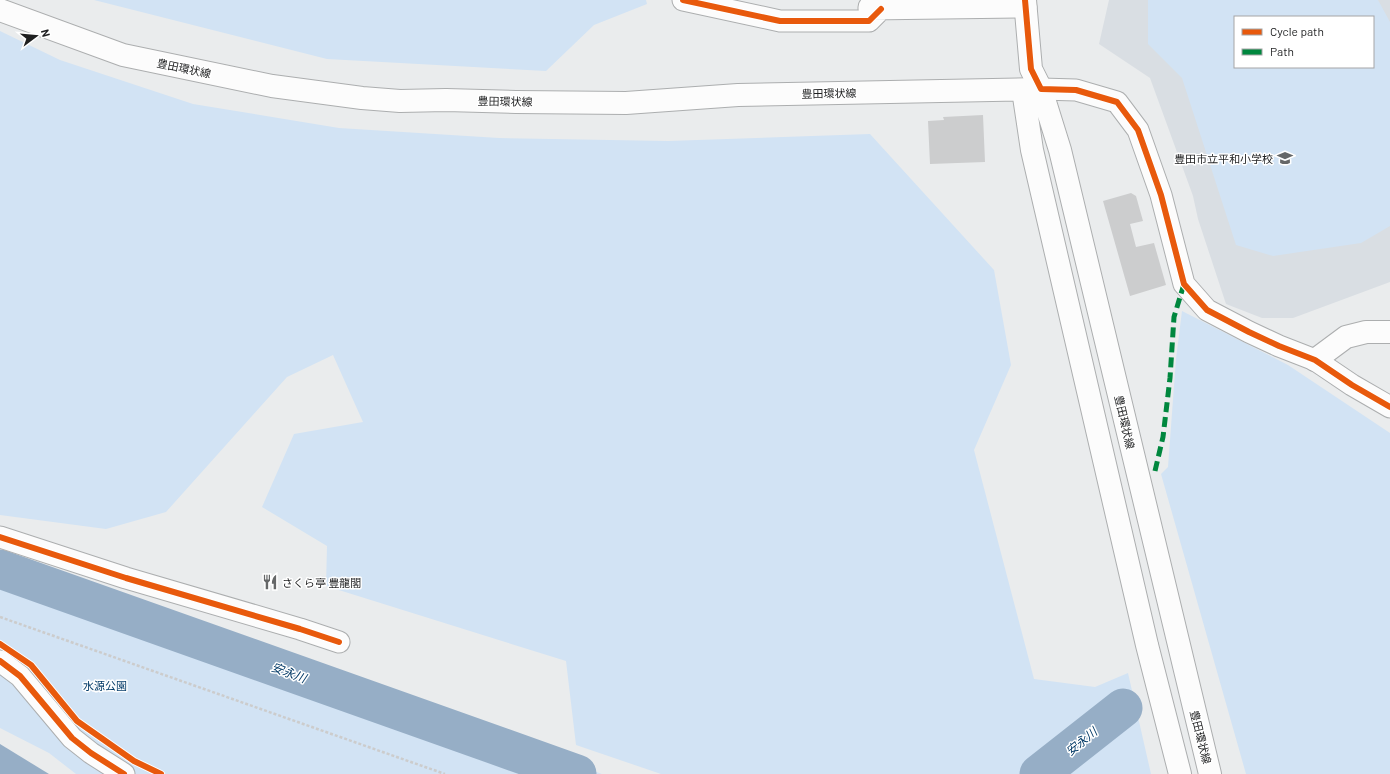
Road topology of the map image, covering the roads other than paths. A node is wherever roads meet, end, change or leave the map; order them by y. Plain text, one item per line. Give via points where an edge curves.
1 (683, 0) edge
2 (875, 4) edge
3 (1026, 4) edge
4 (0, 10) edge
5 (1032, 89) junction
6 (1390, 332) edge
7 (1315, 360) junction
8 (1390, 407) edge
9 (0, 537) edge
10 (339, 642) dead end
11 (0, 661) edge
12 (124, 774) edge
13 (1180, 774) edge
14 (1210, 774) edge

1 - 2 street via 780,21 869,21
2 - 3 street
3 - 5 main road
4 - 5 main road, 豊田環状線 via 123,55 272,86 400,101 626,103 738,94
5 - 7 street via 1076,90 1117,102 1138,130 1161,195 1184,284 1207,310 1279,346
5 - 13 main road via 1032,150 1147,645
5 - 14 main road, 豊田環状線 via 1060,150
6 - 7 main road via 1366,332 1346,337
7 - 8 street
9 - 10 street
11 - 12 street via 20,676 72,738

